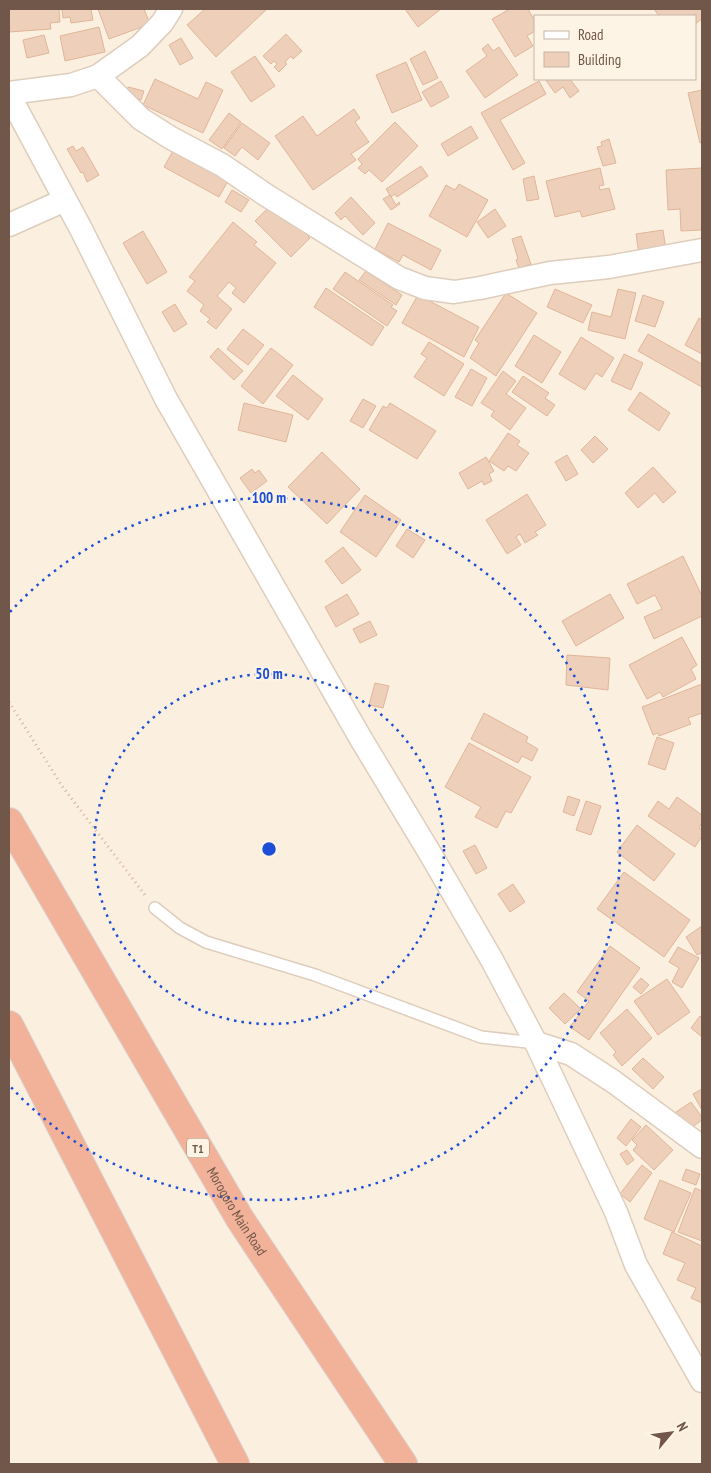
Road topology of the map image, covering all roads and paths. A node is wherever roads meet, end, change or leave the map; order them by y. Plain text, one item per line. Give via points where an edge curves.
1 (171, 9) edge
2 (98, 76) junction
3 (9, 94) edge
4 (65, 200) junction
5 (9, 225) edge
6 (702, 250) edge
7 (9, 702) edge
8 (9, 822) edge
9 (156, 908) joint
10 (9, 1025) edge
11 (536, 1042) junction
12 (702, 1147) edge
13 (702, 1381) edge
14 (235, 1464) edge
15 (403, 1464) edge

1 - 2 street via 140,46
2 - 3 street
2 - 6 street via 141,119 222,165 399,278 425,288 454,292 550,273 609,268
3 - 4 street
4 - 5 street
4 - 11 street via 166,399 356,732 425,862 492,960
7 - 9 path via 62,786
8 - 15 highway, Morogoro Main Road / T1 via 240,1219
9 - 11 lane via 180,928 206,942 315,975 481,1037
10 - 14 highway
11 - 12 street via 571,1054
11 - 13 street via 616,1212 636,1265

